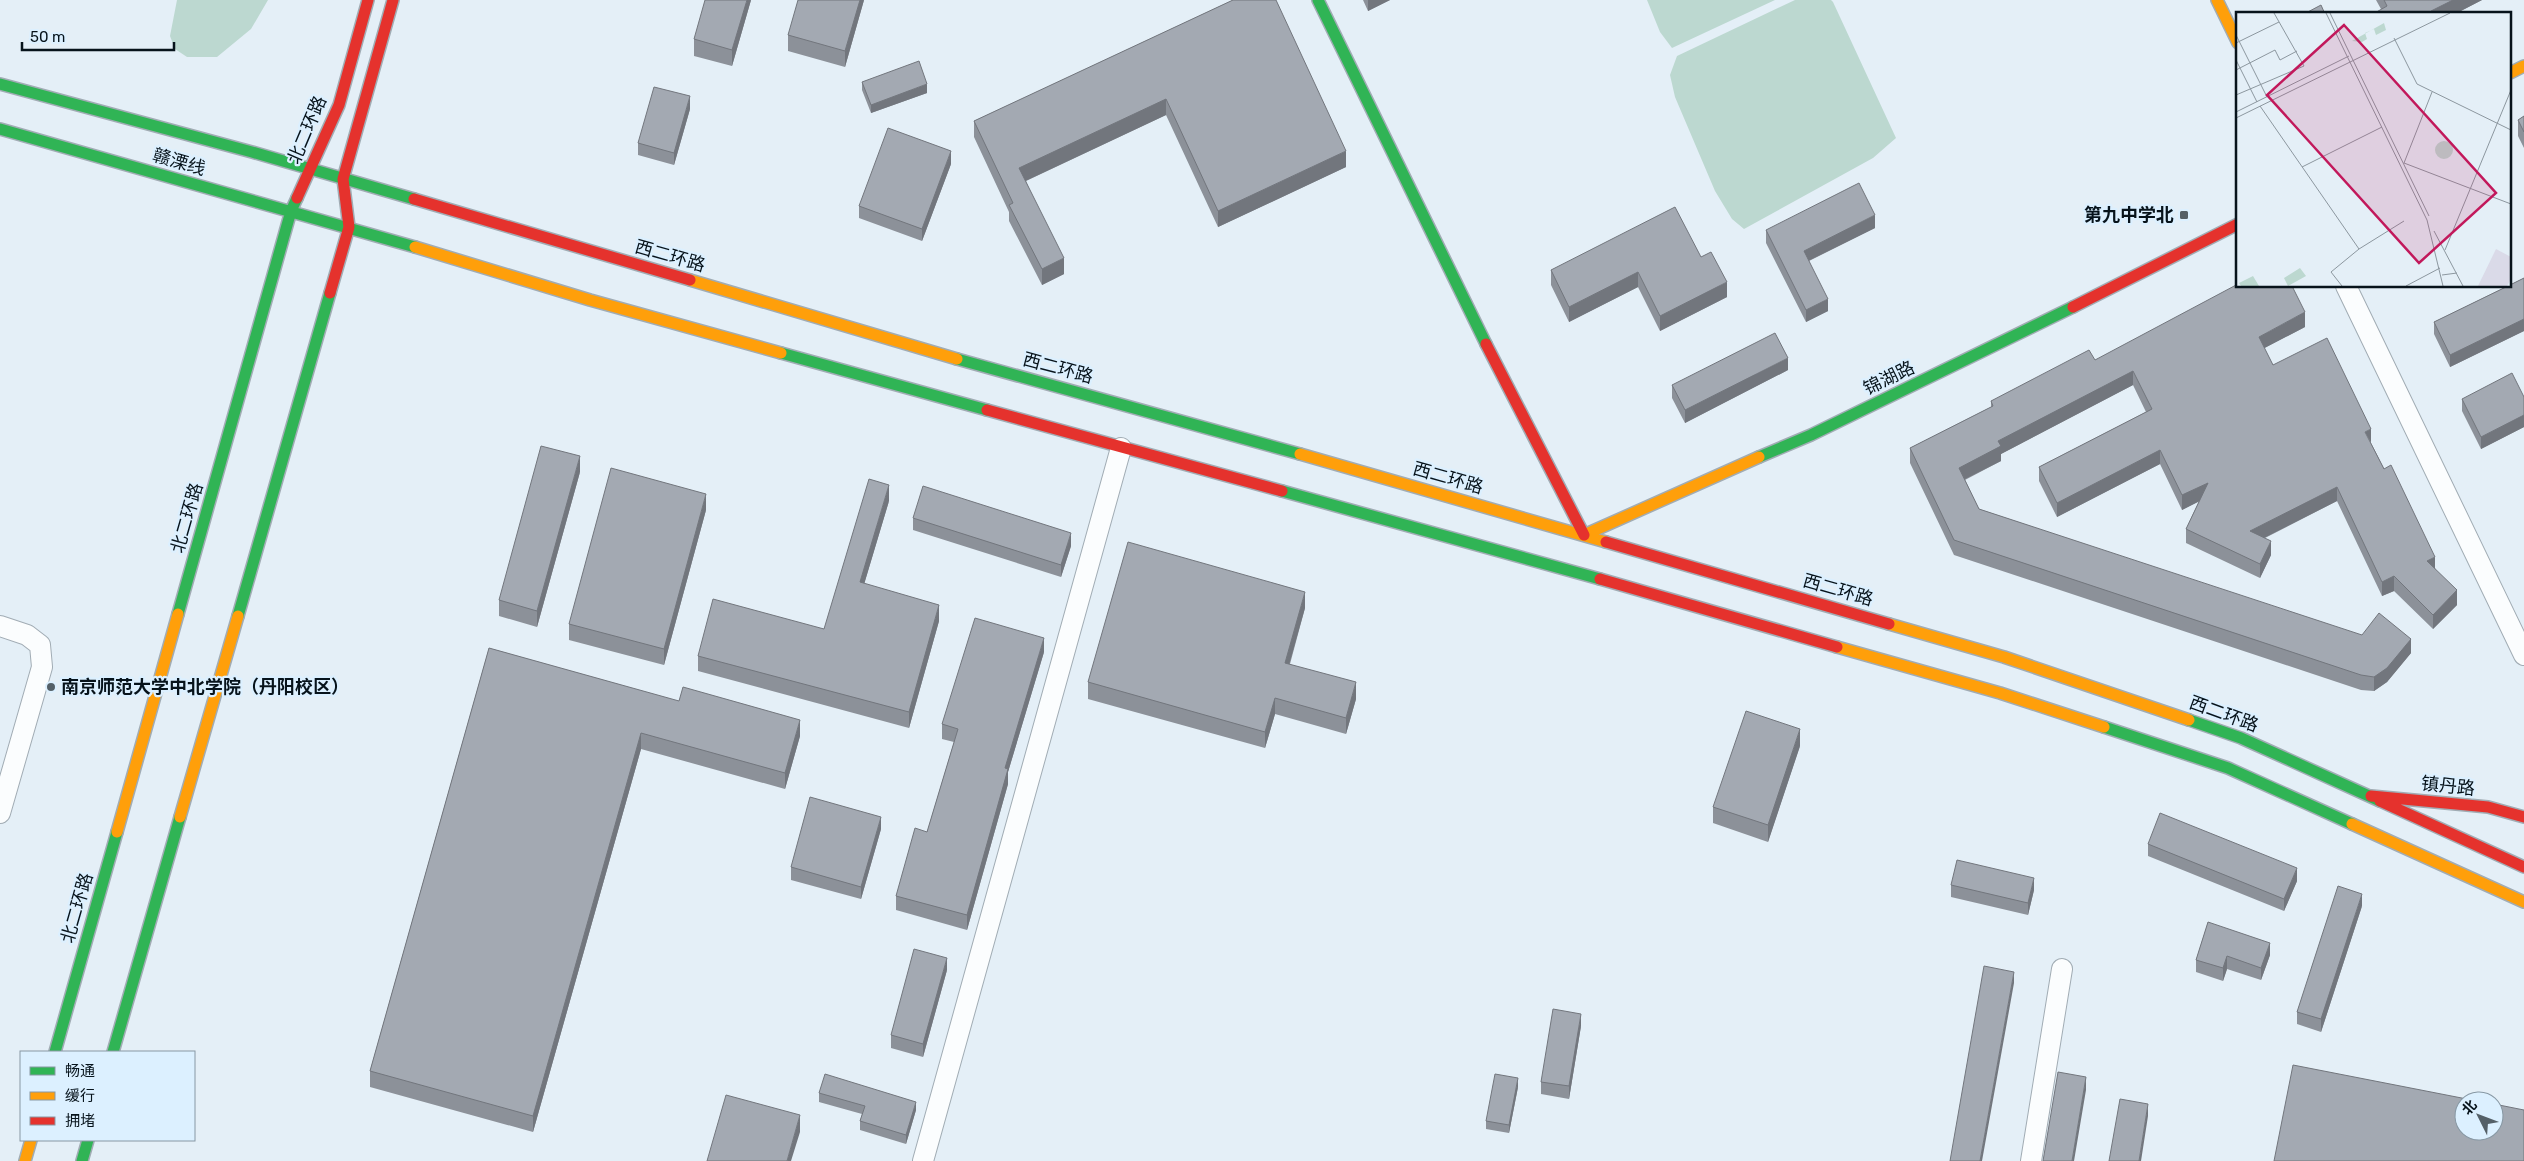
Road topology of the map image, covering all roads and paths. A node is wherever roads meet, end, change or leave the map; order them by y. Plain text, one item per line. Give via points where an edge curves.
1 (368, 0) edge
2 (393, 0) edge
3 (1318, 0) edge
4 (2217, 0) edge
5 (2236, 38) edge
6 (2524, 66) edge
7 (2512, 72) edge
8 (0, 84) edge
9 (0, 129) edge
10 (310, 169) junction
11 (343, 179) junction
12 (291, 212) junction
13 (2236, 225) edge
14 (349, 227) junction
15 (2347, 288) edge
16 (1130, 405) junction
17 (1124, 434) junction
18 (1584, 535) junction
19 (1574, 572) junction
20 (0, 626) edge
21 (2524, 655) edge
22 (2363, 803) junction
23 (0, 813) edge
24 (2524, 817) edge
25 (2352, 826) junction
26 (2524, 867) edge
27 (2524, 902) edge
28 (2062, 969) dead end
29 (55, 1051) edge
30 (113, 1051) edge
31 (31, 1141) edge
32 (88, 1141) edge
33 (25, 1161) edge
34 (82, 1161) edge
35 (922, 1161) edge
36 (2031, 1161) edge

1 - 10 main road, 北二环路 via 339,105
2 - 11 main road
3 - 18 main road via 1505,384
4 - 5 main road
6 - 7 main road
8 - 10 main road, 赣溧线
9 - 12 main road, 赣溧线
10 - 11 main road, 赣溧线
10 - 12 main road, 北二环路
11 - 14 main road
11 - 16 main road, 西二环路 via 1010,374
12 - 14 main road, 赣溧线
12 - 29 main road, 北二环路
13 - 18 main road, 锦湖路 via 1811,435
14 - 17 main road via 590,300
14 - 30 main road
15 - 21 street
16 - 17 main road
16 - 18 main road, 西二环路
17 - 19 main road
17 - 35 street
18 - 19 main road
18 - 22 main road, 西二环路 via 2004,657 2241,738
19 - 25 main road via 2000,693 2228,768
20 - 23 street via 27,635 40,646 42,667
22 - 24 main road, 镇丹路 via 2488,807
22 - 25 main road
22 - 26 main road, 西二环路
25 - 27 main road
28 - 36 street
31 - 33 main road
32 - 34 main road

